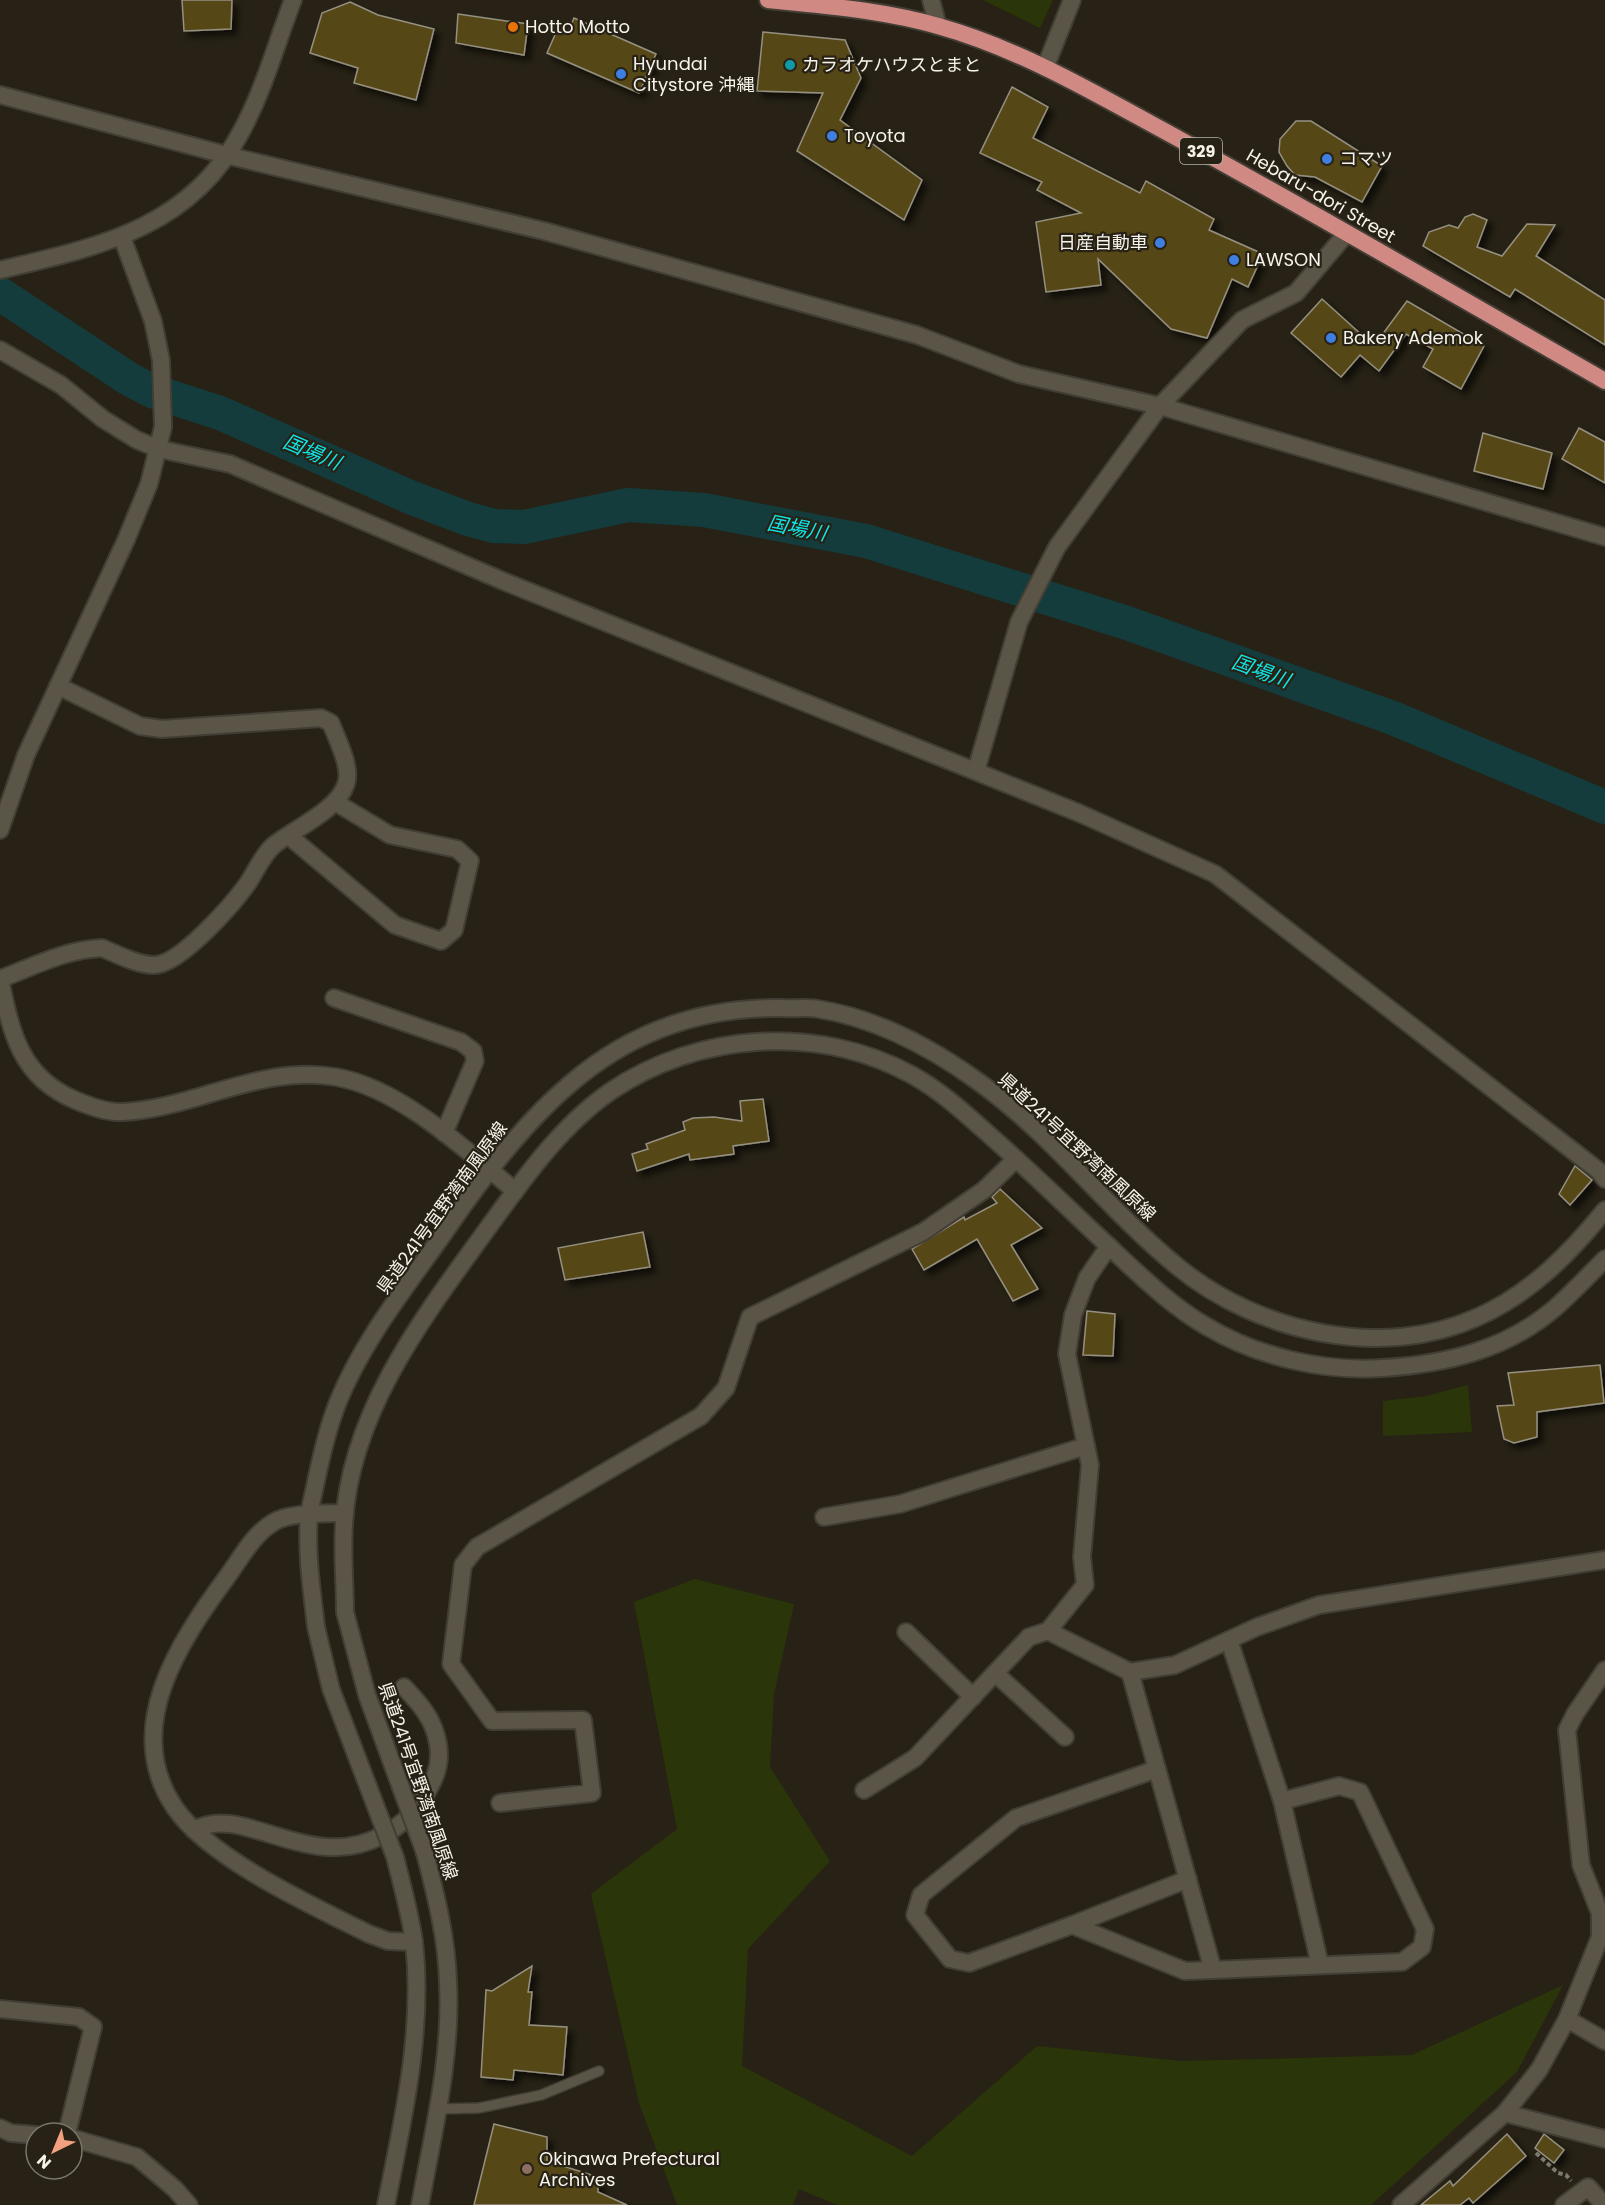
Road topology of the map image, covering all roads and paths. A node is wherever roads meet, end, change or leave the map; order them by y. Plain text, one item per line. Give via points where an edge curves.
1 (293, 0) edge
2 (768, 0) edge
3 (931, 0) edge
4 (1072, 0) edge
5 (938, 26) junction
6 (1046, 68) junction
7 (0, 95) edge
8 (226, 155) junction
9 (1346, 234) junction
10 (122, 237) junction
11 (0, 270) edge
12 (0, 350) edge
13 (1605, 381) edge
14 (1160, 406) junction
15 (159, 449) junction
16 (1605, 537) edge
17 (58, 686) junction
18 (976, 771) junction
19 (335, 802) junction
20 (0, 830) edge
21 (289, 836) junction
22 (0, 979) edge
23 (334, 998) dead end
24 (444, 1133) junction
25 (1016, 1159) junction
26 (490, 1170) junction
27 (1605, 1179) edge
28 (515, 1191) junction
29 (1605, 1210) edge
30 (1108, 1246) junction
31 (1605, 1259) edge
32 (1086, 1446) junction
33 (345, 1513) junction
34 (309, 1516) junction
35 (824, 1517) dead end
36 (1605, 1560) edge
37 (1048, 1631) junction
38 (906, 1632) dead end
39 (1229, 1640) junction
40 (1605, 1670) edge
41 (1130, 1672) junction
42 (995, 1673) junction
43 (404, 1687) dead end
44 (973, 1697) junction
45 (1065, 1737) dead end
46 (1157, 1768) junction
47 (864, 1790) dead end
48 (1282, 1801) junction
49 (500, 1803) dead end
50 (194, 1830) junction
51 (1188, 1879) junction
52 (1603, 1912) edge
53 (1072, 1924) junction
54 (414, 1942) junction
55 (1320, 1965) junction
56 (1213, 1970) junction
57 (0, 2009) edge
58 (1567, 2019) junction
59 (1605, 2041) edge
60 (599, 2071) dead end
61 (437, 2109) junction
62 (1505, 2113) junction
63 (70, 2121) edge
64 (0, 2128) edge
65 (24, 2134) edge
66 (1605, 2139) edge
67 (84, 2142) edge
68 (1536, 2152) dead end
69 (1588, 2187) junction
70 (189, 2205) edge
71 (386, 2205) edge
72 (420, 2205) edge
73 (1401, 2205) edge
74 (1564, 2205) edge
75 (1604, 2205) edge

1 - 8 street via 256,102
2 - 5 highway, Hebaru-dori Street / 329 via 868,11
3 - 5 street
4 - 6 street
5 - 6 highway, Hebaru-dori Street / 329
6 - 9 highway, Hebaru-dori Street / 329
7 - 8 street
8 - 10 street via 183,202
8 - 14 street via 544,231 917,335 1019,374
9 - 13 highway, Hebaru-dori Street / 329
9 - 14 street via 1296,293 1242,320
10 - 11 street
10 - 15 street via 153,321 161,360 163,427
12 - 15 street via 61,385 103,419
14 - 16 street
14 - 18 street via 1057,547 1019,622
15 - 17 street via 126,540
15 - 18 street via 230,464 503,581
17 - 19 street via 140,726 162,729 321,718 331,723 347,770 347,782
17 - 20 street via 26,755
18 - 27 street via 1215,874
19 - 21 street
19 - 21 street via 390,835 457,849 470,861 454,930 441,940 395,925
21 - 22 street via 272,846 212,927 168,961 156,966 144,964 95,948
22 - 24 street via 10,1024 33,1072 53,1089 83,1104 122,1113 189,1100 280,1075 308,1073 339,1077 375,1090
23 - 24 street via 461,1042 473,1051 475,1060
24 - 26 street
25 - 28 street, 県道241号宜野湾南風原線 via 961,1110 914,1076 863,1053 755,1040 695,1051 610,1092 571,1126
25 - 30 street, 県道241号宜野湾南風原線
25 - 49 street via 984,1190 923,1232 750,1317 726,1388 700,1416 477,1547 463,1565 451,1664 492,1721 583,1720 592,1793
26 - 28 street
26 - 29 street, 県道241号宜野湾南風原線 via 524,1129 571,1083 620,1049 670,1025 717,1011 817,1009 879,1026 924,1047 977,1081 1032,1126 1180,1268 1240,1307 1304,1329 1389,1338 1437,1331 1481,1316 1523,1291 1555,1265
26 - 34 street, 県道241号宜野湾南風原線 via 355,1367 329,1428
28 - 33 street, 県道241号宜野湾南風原線 via 401,1356 375,1402 354,1464
30 - 31 street, 県道241号宜野湾南風原線 via 1161,1294 1207,1327 1260,1351 1314,1365 1370,1369 1462,1358 1508,1339 1552,1311
30 - 32 street via 1087,1278 1073,1314 1066,1354
32 - 35 street via 900,1504
32 - 37 street via 1090,1465 1082,1557 1085,1585
33 - 34 street
33 - 61 street, 県道241号宜野湾南風原線, bridge via 345,1612 367,1695 425,1853 440,1913 449,1984
34 - 50 street via 283,1517 260,1532 188,1635 163,1683 154,1727 156,1769 176,1809
34 - 54 street, 県道241号宜野湾南風原線, bridge via 316,1627 331,1689 395,1857
36 - 39 street via 1319,1605
37 - 41 street
37 - 42 street via 1029,1637
38 - 44 street
39 - 41 street via 1175,1665
39 - 48 street
40 - 52 street via 1567,1730 1581,1865
41 - 46 street
42 - 44 street
42 - 45 street
43 - 50 street via 426,1711 436,1734 440,1759 433,1784 415,1810 390,1831 367,1844 337,1849 310,1847 227,1823 207,1823
44 - 47 street via 915,1758
46 - 51 street
46 - 53 street via 1016,1818 921,1894 915,1915 950,1959 969,1963
48 - 55 street
48 - 55 street via 1339,1786 1360,1792 1425,1929 1422,1947 1402,1962
50 - 54 street via 237,1862 328,1913 388,1941
51 - 53 street
51 - 56 street
52 - 58 street via 1600,1937
53 - 56 street via 1185,1971
54 - 71 street, 県道241号宜野湾南風原線 via 415,2027 406,2102
55 - 56 street
57 - 63 street via 79,2017 93,2027
58 - 59 street
58 - 62 street via 1539,2070
60 - 61 lane via 541,2095 479,2108
61 - 72 street, 県道241号宜野湾南風原線
62 - 66 street
62 - 73 street
64 - 65 street
67 - 70 street via 137,2157
68 - 69 path via 1574,2184 1581,2178
69 - 74 street
69 - 75 street

